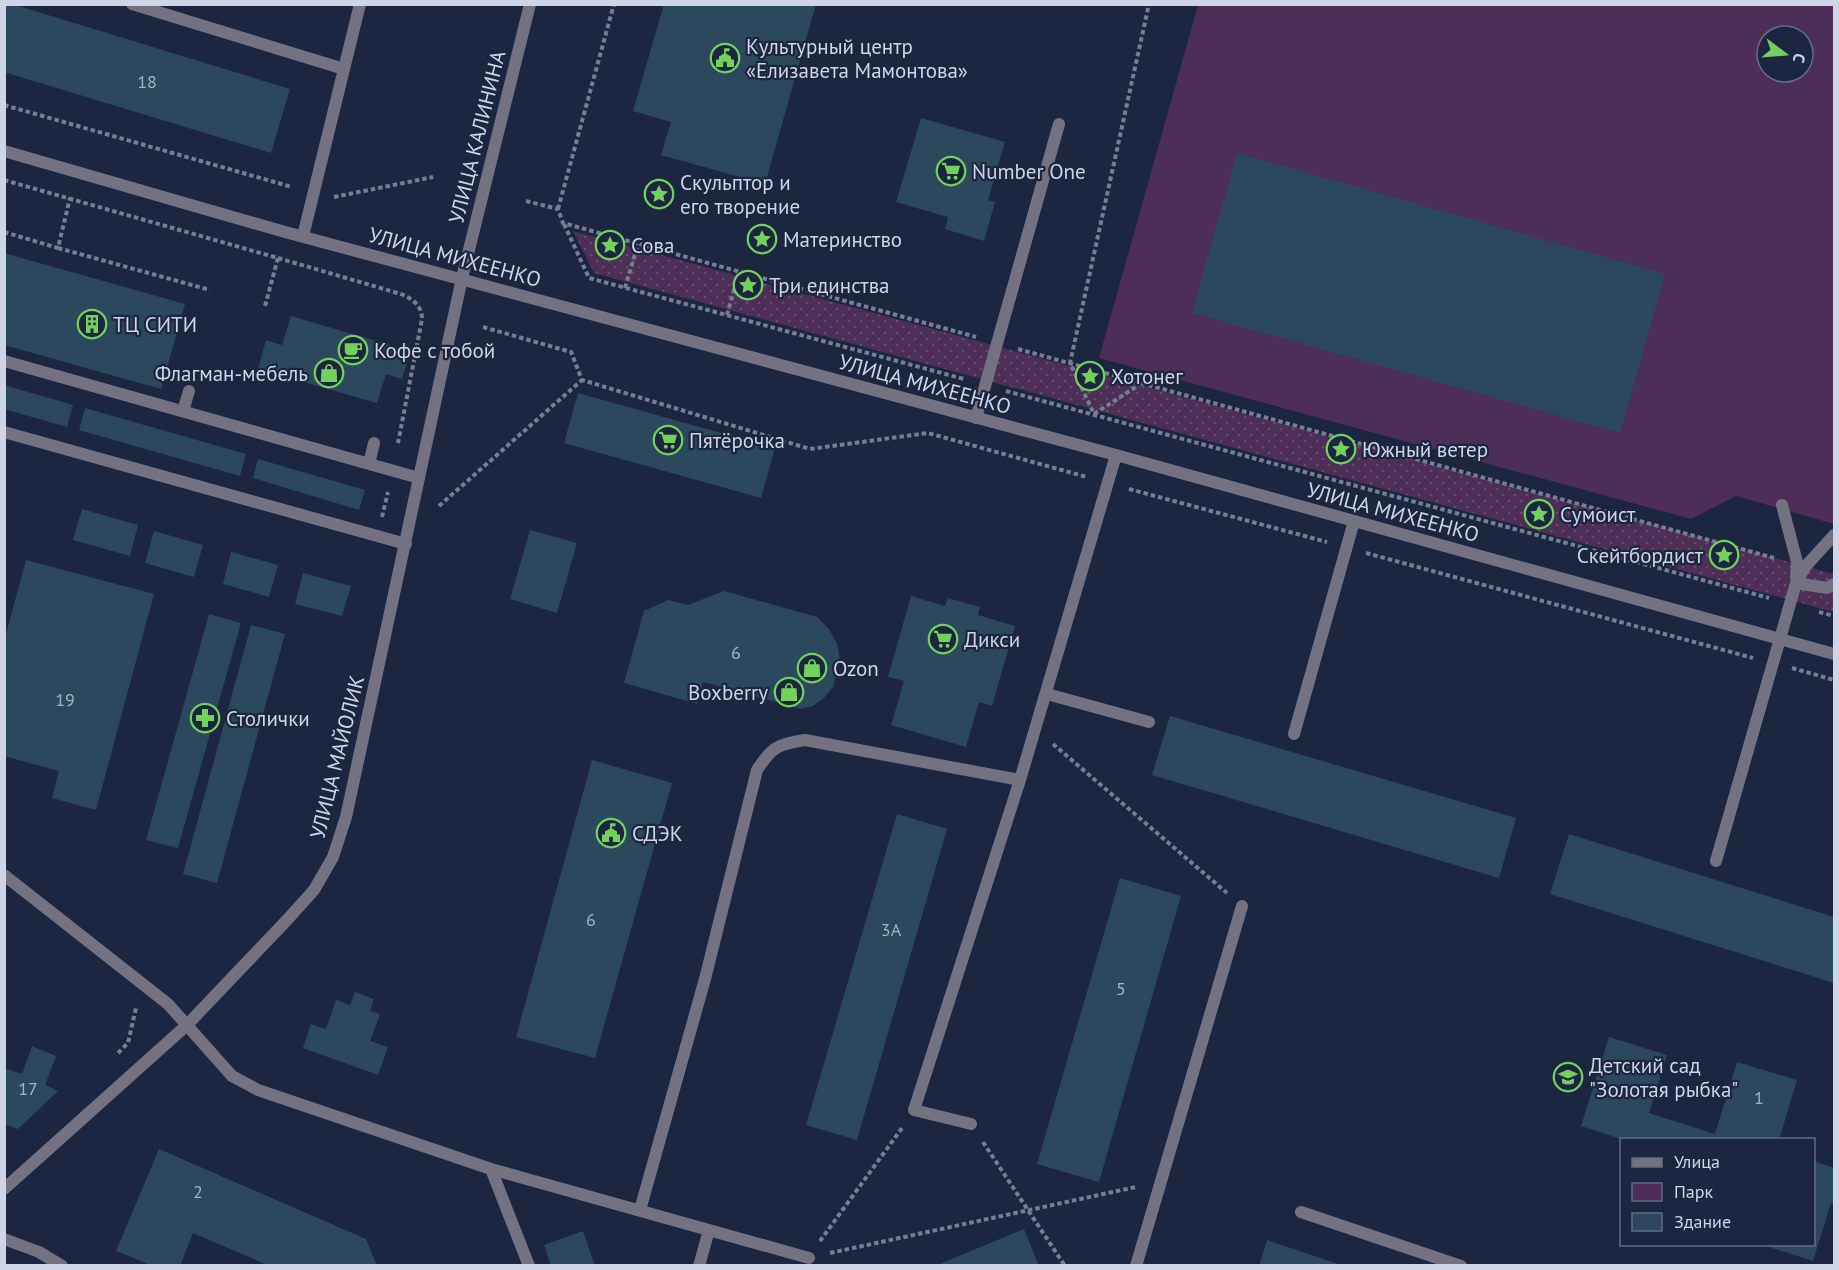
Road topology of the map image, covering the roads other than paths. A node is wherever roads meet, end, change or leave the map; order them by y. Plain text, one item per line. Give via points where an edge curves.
1 (132, 4) edge
2 (360, 4) edge
3 (530, 4) edge
4 (344, 69) junction
5 (1059, 124) dead end
6 (4, 151) edge
7 (303, 236) junction
8 (462, 278) junction
9 (4, 361) edge
10 (189, 391) dead end
11 (183, 411) junction
12 (976, 418) junction
13 (4, 432) edge
14 (374, 443) dead end
15 (1116, 455) junction
16 (369, 464) junction
17 (419, 478) junction
18 (1782, 505) dead end
19 (1354, 522) junction
20 (1834, 535) edge
21 (406, 544) junction
22 (1796, 584) junction
23 (1834, 584) edge
24 (1780, 639) junction
25 (1834, 654) edge
26 (1047, 694) junction
27 (1149, 722) dead end
28 (1294, 734) dead end
29 (1020, 780) junction
30 (1716, 861) dead end
31 (4, 875) edge
32 (1242, 906) road end
33 (187, 1025) junction
34 (971, 1124) road end
35 (491, 1169) junction
36 (4, 1189) edge
37 (640, 1210) junction
38 (1300, 1212) dead end
39 (709, 1230) junction
40 (4, 1239) edge
41 (809, 1258) road end
42 (62, 1266) edge
43 (529, 1266) edge
44 (699, 1266) edge
45 (1136, 1266) edge
46 (1461, 1266) edge

1 - 4 street
2 - 4 street
3 - 8 street, УЛИЦА КАЛИНИНА
4 - 7 street
5 - 12 street
6 - 7 street, УЛИЦА МИХЕЕНКО
7 - 8 street, УЛИЦА МИХЕЕНКО
8 - 12 street, УЛИЦА МИХЕЕНКО
8 - 17 street, УЛИЦА МАЙОЛИК
9 - 11 street
10 - 11 street
11 - 16 street
12 - 15 street, УЛИЦА МИХЕЕНКО
13 - 21 street
14 - 16 street
15 - 19 street, УЛИЦА МИХЕЕНКО
15 - 26 street
16 - 17 street
17 - 21 street, УЛИЦА МАЙОЛИК
18 - 22 street via 1797,565
19 - 24 street, УЛИЦА МИХЕЕНКО
19 - 28 street
20 - 22 street via 1804,567
21 - 33 street, УЛИЦА МАЙОЛИК via 346,817 333,857 314,890
22 - 23 street via 1827,588
22 - 24 street
24 - 25 street, УЛИЦА МИХЕЕНКО
24 - 30 street
26 - 27 street
26 - 29 street
29 - 34 street via 914,1110
29 - 37 street via 805,740 785,743 768,753 757,770 705,979
31 - 33 street via 168,1004
32 - 45 street
33 - 35 street via 232,1076 258,1090
33 - 36 street, УЛИЦА МАЙОЛИК
35 - 37 street
35 - 43 street
37 - 39 street
38 - 46 street
39 - 41 street
39 - 44 street
40 - 42 street

